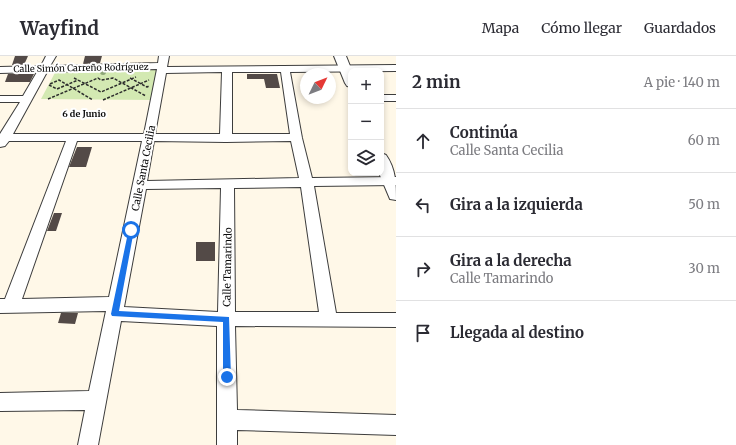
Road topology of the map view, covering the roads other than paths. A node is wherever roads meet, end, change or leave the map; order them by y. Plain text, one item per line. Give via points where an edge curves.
1 (50, 56) edge
2 (342, 62) edge
3 (285, 68) junction
4 (396, 68) edge
5 (43, 69) junction
6 (161, 69) edge
7 (228, 69) junction
8 (0, 70) edge
9 (348, 76) edge
10 (384, 98) edge
11 (396, 98) edge
12 (0, 99) edge
13 (26, 99) junction
14 (74, 137) junction
15 (149, 137) junction
16 (296, 138) junction
17 (226, 139) junction
18 (1, 140) edge
19 (384, 164) edge
20 (228, 184) junction
21 (307, 184) junction
22 (140, 185) junction
23 (394, 186) edge
24 (5, 306) edge
25 (115, 309) junction
26 (226, 319) junction
27 (329, 319) junction
28 (396, 320) edge
29 (97, 400) junction
30 (0, 402) edge
31 (228, 420) junction
32 (396, 425) edge
33 (88, 445) edge
34 (228, 445) edge

1 - 5 street
2 - 3 street, Calle Simón Carreño Rodríguez
2 - 4 street, Calle Simón Carreño Rodríguez
2 - 9 street
3 - 7 street, Calle Simón Carreño Rodríguez
3 - 16 street
5 - 6 street, Calle Simón Carreño Rodríguez
5 - 8 street, Calle Simón Carreño Rodríguez
5 - 13 street
6 - 7 street, Calle Simón Carreño Rodríguez
6 - 15 street, Calle Santa Cecilia
7 - 17 street
10 - 11 street
12 - 13 street
13 - 18 street
14 - 15 street
14 - 18 street
14 - 24 street
15 - 17 street
15 - 22 street, Calle Santa Cecilia
16 - 17 street
16 - 21 street
19 - 23 street
20 - 21 street
20 - 22 street
20 - 26 street, Calle Tamarindo
21 - 23 street
21 - 27 street
22 - 25 street, Calle Santa Cecilia
24 - 25 street
25 - 26 street
25 - 29 street, Calle Santa Cecilia
26 - 27 street
26 - 31 street, Calle Tamarindo
27 - 28 street
29 - 30 street
29 - 33 street, Calle Santa Cecilia
31 - 32 street
31 - 34 street, Calle Tamarindo

